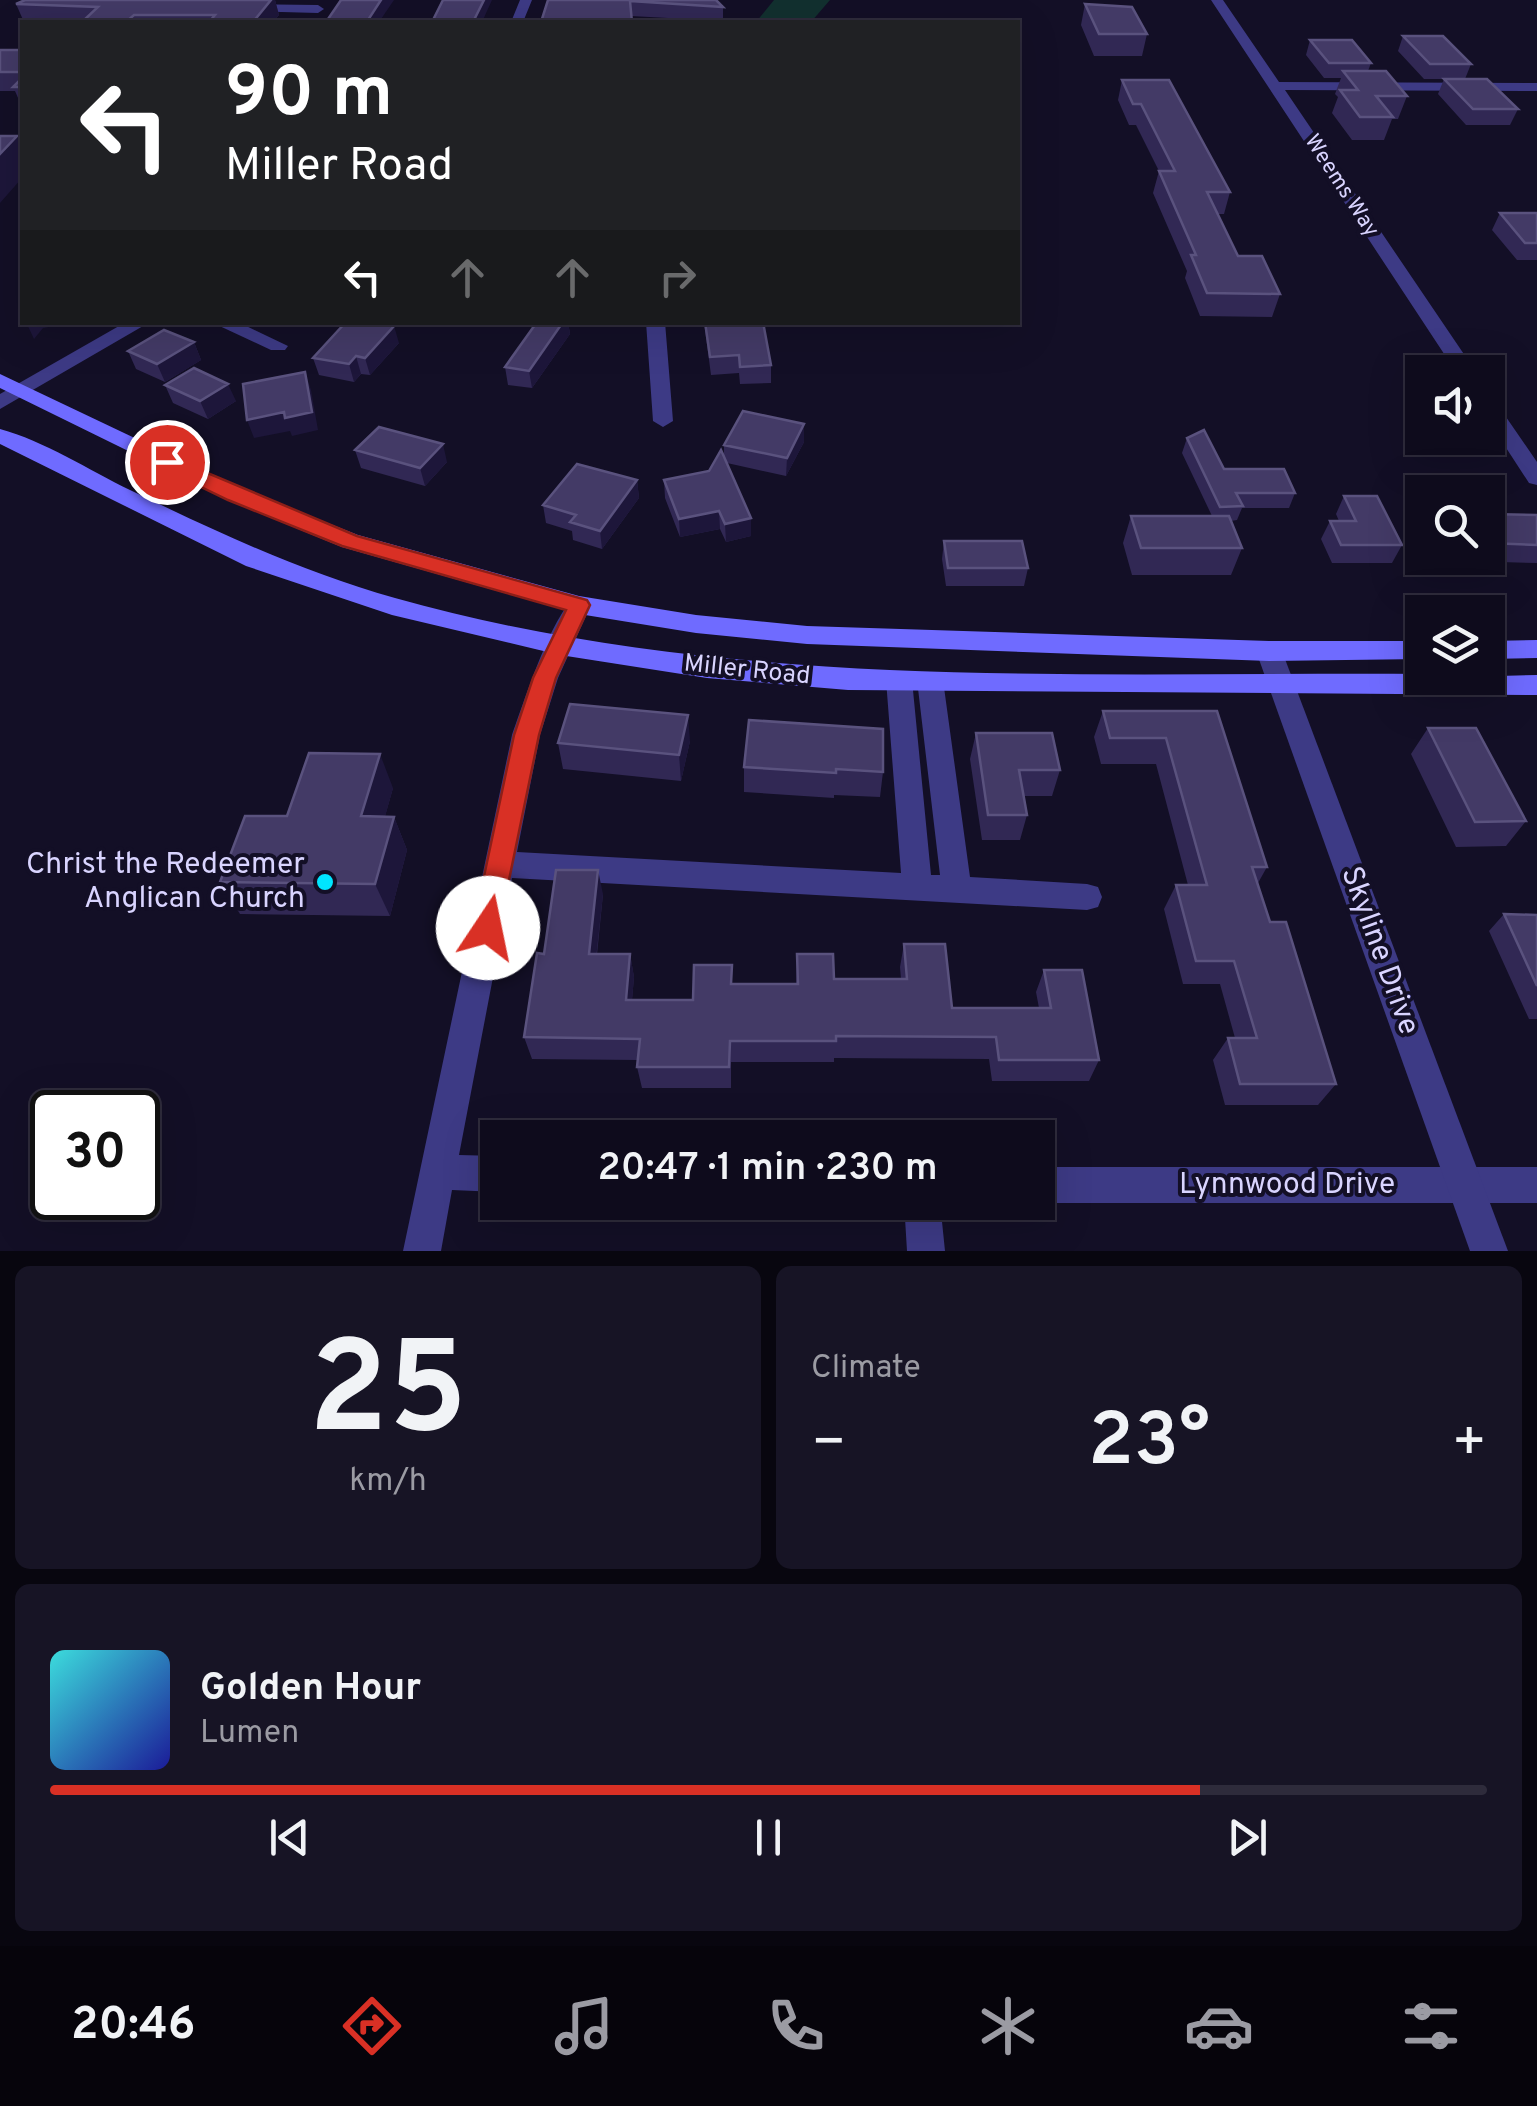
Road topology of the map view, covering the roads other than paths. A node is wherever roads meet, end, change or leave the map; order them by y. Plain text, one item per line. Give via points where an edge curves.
1 (1216, 0) edge
2 (321, 4) edge
3 (229, 6) edge
4 (1275, 86) junction
5 (1537, 87) edge
6 (135, 325) edge
7 (227, 325) edge
8 (655, 325) edge
9 (278, 346) dead end
10 (1455, 355) edge
11 (7, 392) edge
12 (663, 420) dead end
13 (1505, 430) edge
14 (0, 436) edge
15 (1537, 478) edge
16 (579, 605) junction
17 (560, 646) junction
18 (1537, 649) edge
19 (1405, 650) edge
20 (1505, 650) edge
21 (1269, 651) junction
22 (899, 680) junction
23 (930, 680) junction
24 (1281, 683) junction
25 (1537, 685) edge
26 (501, 864) junction
27 (917, 887) junction
28 (957, 890) junction
29 (1086, 897) dead end
30 (439, 1172) junction
31 (480, 1173) edge
32 (1464, 1185) junction
33 (1537, 1185) edge
34 (1055, 1186) edge
35 (923, 1220) edge
36 (422, 1251) edge
37 (926, 1251) edge
38 (1488, 1251) edge

1 - 4 street, Weems Way
2 - 3 street
4 - 5 street
4 - 10 street, Weems Way
6 - 11 street
7 - 9 street
8 - 12 street
11 - 16 main road, Miller Road via 350,541
13 - 15 street
14 - 17 main road, Miller Road via 254,560 392,606
16 - 17 street
16 - 21 main road, Miller Road via 806,635
17 - 22 main road, Miller Road via 776,676
17 - 26 street via 526,735
18 - 20 main road
19 - 21 main road, Miller Road
21 - 24 street, Skyline Drive
22 - 23 main road, Miller Road
22 - 27 street
23 - 24 main road, Miller Road
23 - 28 street
24 - 25 main road, Miller Road
24 - 32 street, Skyline Drive
26 - 27 street
26 - 30 street
27 - 28 street
28 - 29 street
30 - 31 street
30 - 36 street
32 - 33 street, Lynnwood Drive
32 - 34 street, Lynnwood Drive
32 - 38 street, Skyline Drive
35 - 37 street

